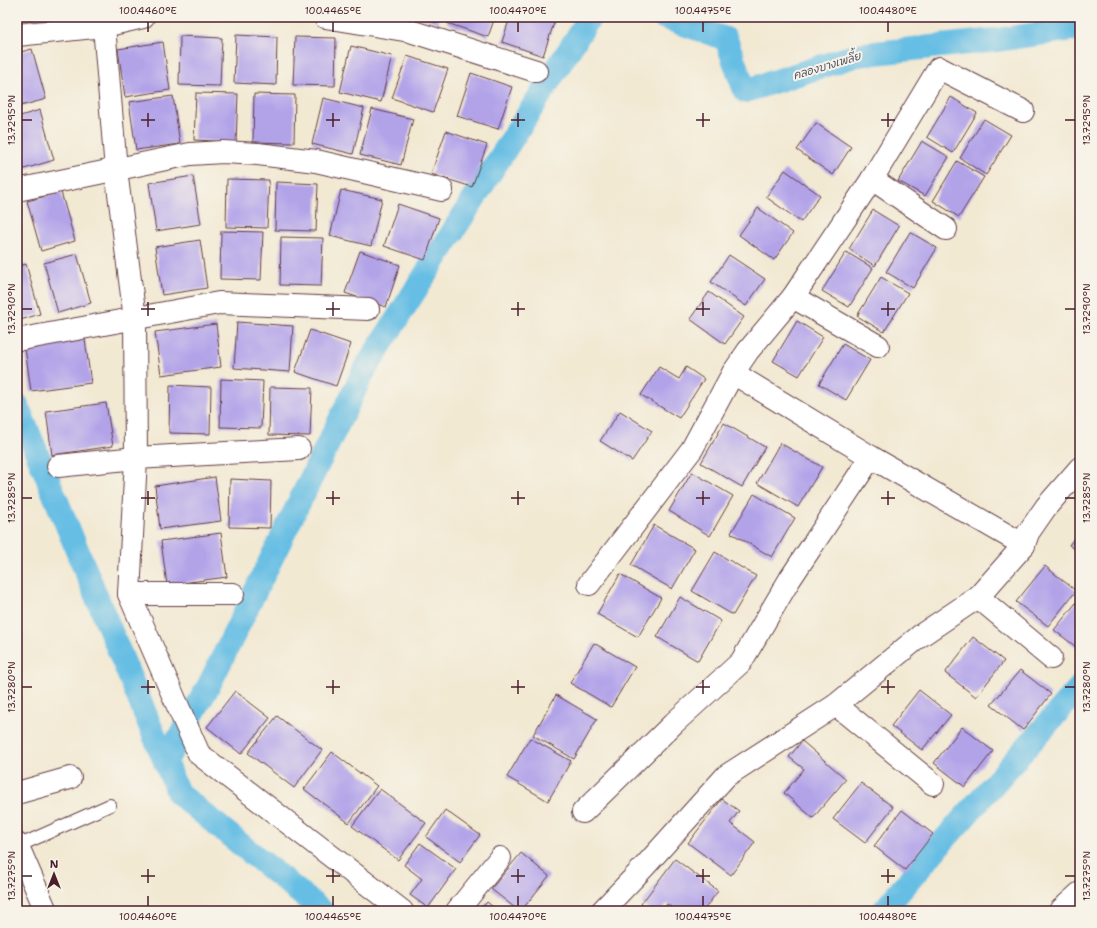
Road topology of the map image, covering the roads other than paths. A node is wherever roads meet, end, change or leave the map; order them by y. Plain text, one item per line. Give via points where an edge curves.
1 (143, 17) edge
2 (325, 17) edge
3 (104, 26) junction
4 (17, 35) edge
5 (536, 71) dead end
6 (1023, 111) dead end
7 (116, 170) junction
8 (872, 179) junction
9 (17, 190) edge
10 (442, 190) dead end
11 (946, 229) dead end
12 (793, 297) junction
13 (368, 309) dead end
14 (135, 319) junction
15 (22, 339) dead end
16 (878, 346) dead end
17 (733, 373) junction
18 (299, 449) dead end
19 (871, 457) junction
20 (136, 458) junction
21 (58, 466) dead end
22 (1080, 468) edge
23 (1026, 539) junction
24 (589, 584) dead end
25 (129, 594) junction
26 (233, 594) dead end
27 (978, 597) junction
28 (1051, 658) dead end
29 (836, 705) junction
30 (70, 778) dead end
31 (933, 784) dead end
32 (17, 793) edge
33 (110, 805) dead end
34 (583, 812) dead end
35 (17, 845) edge
36 (500, 858) dead end
37 (1080, 893) edge
38 (46, 911) edge
39 (402, 911) edge
40 (457, 911) edge
41 (602, 911) edge
42 (1060, 911) edge

1 - 3 street
2 - 5 street via 410,31
3 - 4 street
3 - 7 street
6 - 8 street via 939,68
7 - 9 street
7 - 10 street via 190,154 258,154 316,160
7 - 14 street
8 - 11 street
8 - 12 street
12 - 16 street
12 - 17 street
13 - 14 street via 219,303
14 - 15 street
14 - 20 street
17 - 19 street
17 - 24 street via 692,449
18 - 20 street
19 - 23 street
19 - 34 street via 790,579 741,662
20 - 21 street
20 - 25 street
22 - 23 street via 1046,507
23 - 27 street
25 - 26 street
25 - 39 street via 199,754
27 - 28 street
27 - 29 street via 920,636
29 - 31 street
29 - 41 street via 726,776
30 - 32 street
33 - 35 lane
35 - 38 street
36 - 40 street
37 - 42 street

